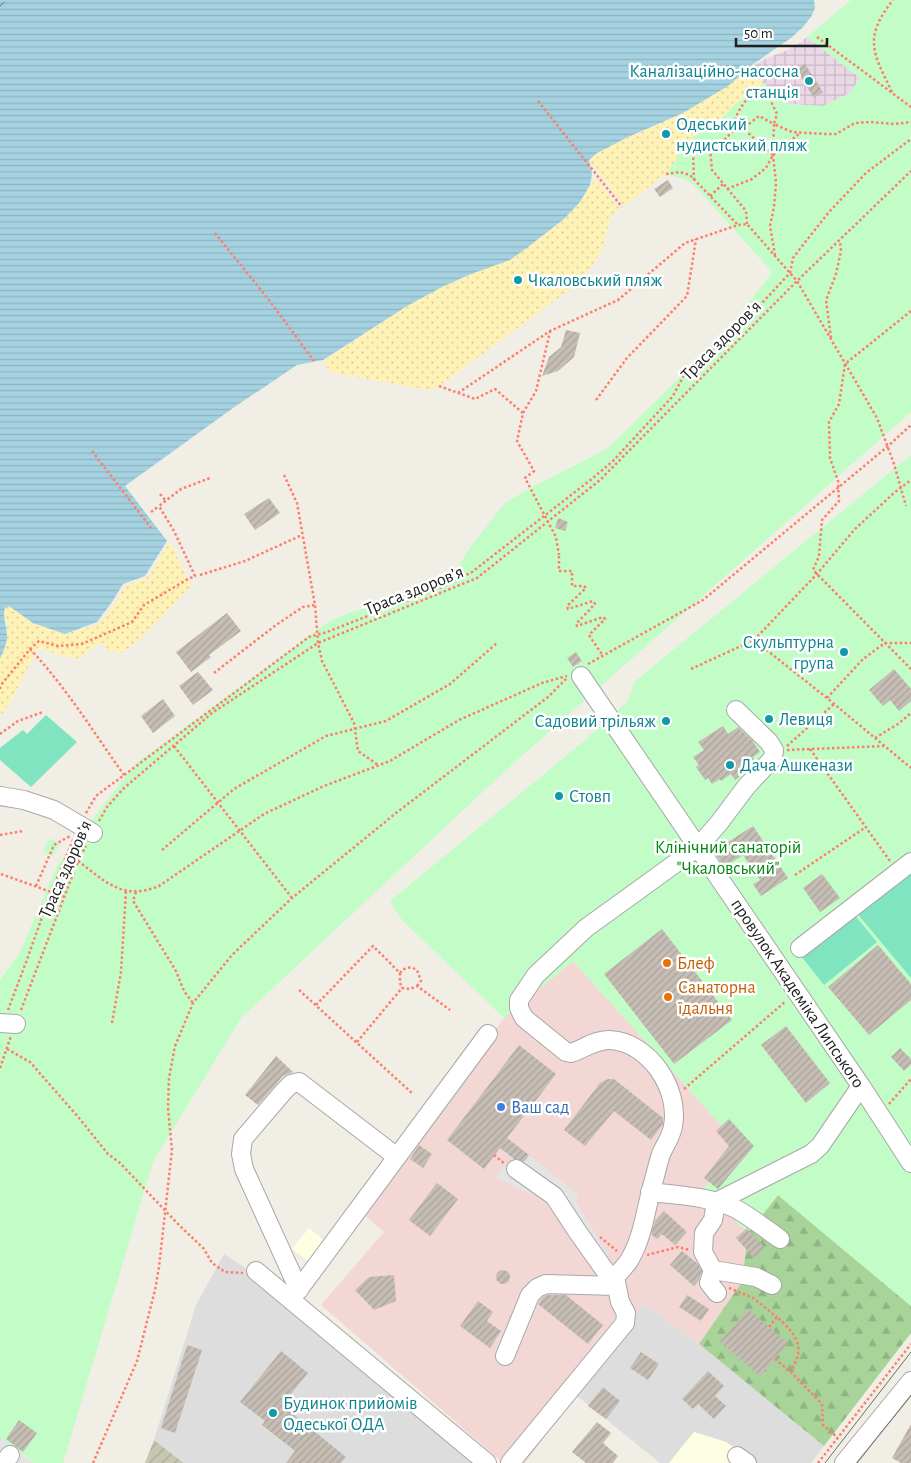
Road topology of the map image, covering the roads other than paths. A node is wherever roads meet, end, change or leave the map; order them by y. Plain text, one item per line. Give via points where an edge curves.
1 (577, 674) road end
2 (736, 710) dead end
3 (0, 796) edge
4 (86, 829) road end
5 (698, 847) junction
6 (904, 867) edge
7 (800, 948) dead end
8 (488, 1034) dead end
9 (861, 1086) junction
10 (396, 1157) junction
11 (911, 1163) edge
12 (512, 1168) road end
13 (650, 1192) junction
14 (716, 1202) junction
15 (780, 1239) dead end
16 (713, 1270) junction
17 (256, 1271) road end
18 (772, 1285) dead end
19 (616, 1286) junction
20 (717, 1292) dead end
21 (295, 1295) junction
22 (505, 1356) dead end
23 (911, 1382) edge
24 (487, 1463) edge
25 (510, 1463) edge
26 (844, 1463) edge

1 - 5 street, провулок Академіка Липського
2 - 5 street via 769,742 774,750 773,758
3 - 4 street via 54,810
5 - 9 street, провулок Академіка Липського
5 - 13 street via 586,928 536,975 519,1000 524,1018 566,1052 608,1040 628,1044 658,1067 672,1099 674,1116
6 - 7 street
8 - 10 street
9 - 11 street, провулок Академіка Липського
9 - 14 street via 820,1146 811,1154
10 - 21 street
10 - 21 street via 300,1082 291,1084 243,1139 244,1169
12 - 19 street via 554,1196
13 - 14 street
13 - 19 street via 640,1236 630,1260 615,1277
14 - 15 street via 737,1209
14 - 16 street via 713,1220 704,1233 703,1252
16 - 18 street via 756,1277
16 - 20 street via 708,1283
17 - 21 street
19 - 22 street via 546,1284 537,1288 530,1295
19 - 25 street via 626,1313 625,1323
21 - 24 street
23 - 26 street

